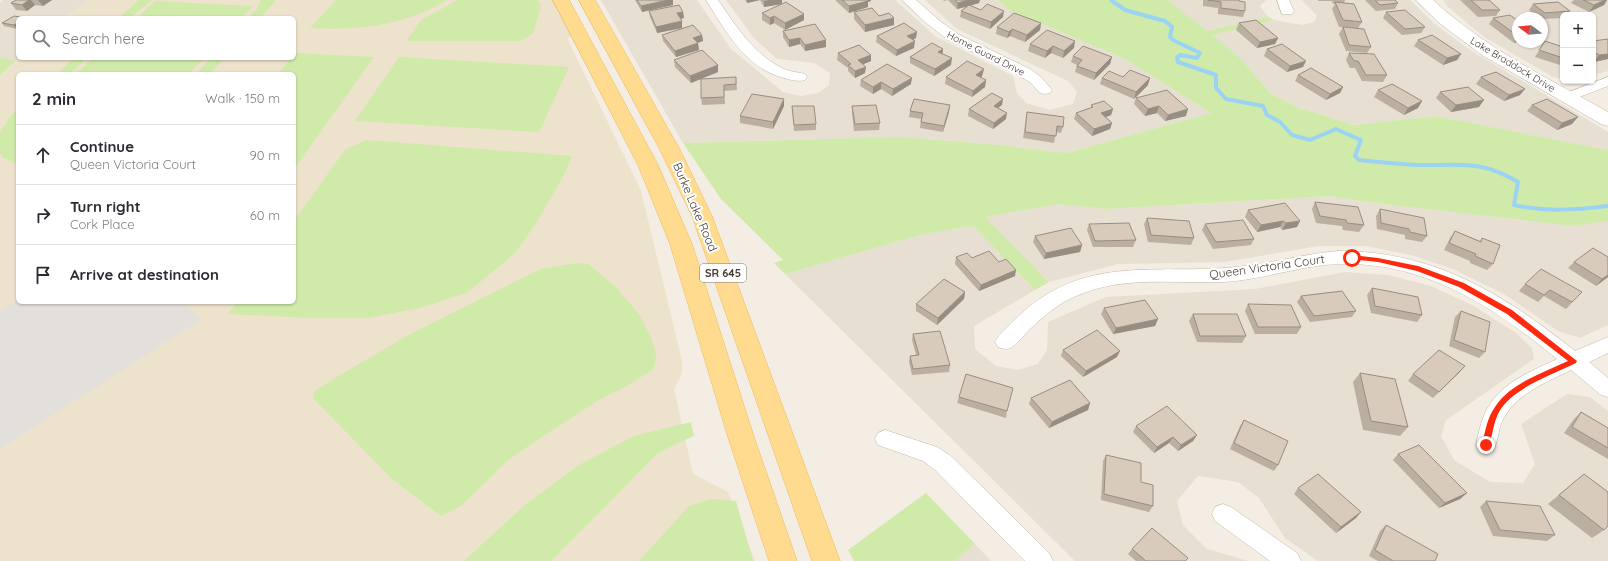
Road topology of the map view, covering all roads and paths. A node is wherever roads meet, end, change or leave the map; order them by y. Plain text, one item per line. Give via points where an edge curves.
1 (561, 0) edge
2 (587, 0) edge
3 (712, 0) edge
4 (908, 0) edge
5 (1424, 0) edge
6 (800, 77) dead end
7 (1608, 81) edge
8 (1045, 90) dead end
9 (1569, 97) junction
10 (1608, 120) edge
11 (1005, 342) dead end
12 (1608, 345) edge
13 (1573, 361) junction
14 (1608, 389) edge
15 (885, 439) dead end
16 (1486, 445) dead end
17 (1223, 514) dead end
18 (783, 561) edge
19 (826, 561) edge
20 (1041, 561) edge
21 (1289, 561) edge

1 - 18 main road, SR 645 via 648,165 682,244 741,437
2 - 19 main road, Burke Lake Road / SR 645 via 670,148 702,216
3 - 6 street via 742,42 765,64 780,72
4 - 8 street, Home Guard Drive via 952,37 1024,72 1037,80
5 - 9 street, Lake Braddock Drive via 1439,16 1464,35
7 - 9 street
9 - 10 street, Lake Braddock Drive
11 - 13 street, Queen Victoria Court via 1047,302 1096,282 1136,276 1233,274 1322,259 1352,258 1418,268 1461,285 1510,312
12 - 13 street
13 - 14 street, Queen Victoria Court
13 - 16 street via 1521,386 1506,398 1491,422
15 - 20 street via 930,454 943,463
17 - 21 street

